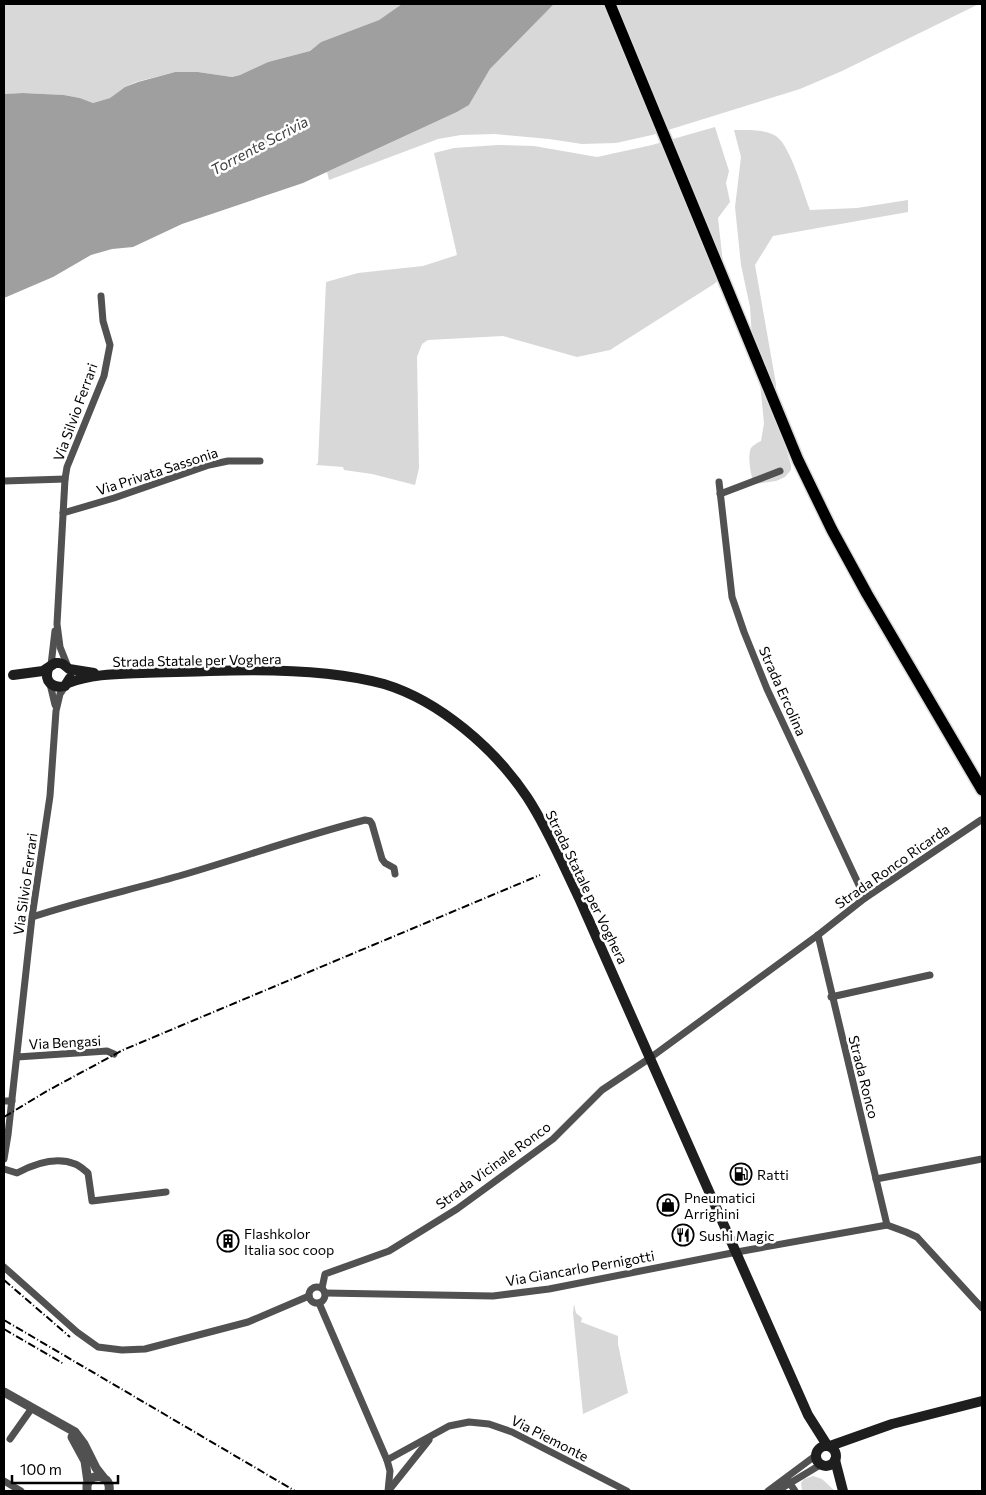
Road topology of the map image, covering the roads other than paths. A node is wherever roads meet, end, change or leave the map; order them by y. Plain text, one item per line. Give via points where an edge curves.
1 (610, 4) edge
2 (101, 296) dead end
3 (260, 461) dead end
4 (780, 471) dead end
5 (65, 479) junction
6 (4, 481) edge
7 (719, 482) dead end
8 (720, 494) junction
9 (63, 513) junction
10 (57, 624) junction
11 (50, 667) junction
12 (68, 668) junction
13 (106, 674) junction
14 (8, 675) edge
15 (50, 683) junction
16 (67, 684) junction
17 (56, 710) junction
18 (982, 790) edge
19 (981, 820) edge
20 (395, 874) dead end
21 (865, 898) junction
22 (32, 917) junction
23 (818, 935) junction
24 (930, 975) dead end
25 (831, 997) junction
26 (114, 1054) dead end
27 (17, 1057) junction
28 (650, 1058) junction
29 (8, 1101) edge
30 (5, 1155) edge
31 (982, 1158) edge
32 (4, 1169) edge
33 (876, 1179) junction
34 (166, 1192) dead end
35 (887, 1225) junction
36 (737, 1252) junction
37 (4, 1267) edge
38 (324, 1291) junction
39 (309, 1296) junction
40 (319, 1303) junction
41 (982, 1308) edge
42 (4, 1392) edge
43 (982, 1402) edge
44 (32, 1408) junction
45 (56, 1421) junction
46 (431, 1438) junction
47 (10, 1439) dead end
48 (826, 1456) junction
49 (387, 1460) junction
50 (103, 1477) junction
51 (788, 1480) junction
52 (4, 1481) edge
53 (88, 1487) edge
54 (22, 1491) edge
55 (109, 1491) edge
56 (389, 1491) edge
57 (627, 1491) edge
58 (768, 1491) edge
59 (777, 1491) edge
60 (795, 1491) edge
61 (842, 1491) edge

1 - 18 main road via 798,460 832,530
2 - 5 street, Via Silvio Ferrari via 110,345 104,376
3 - 9 street, Via Privata Sassonia via 208,465
4 - 8 street
5 - 6 street, Via Silvio Ferrari
5 - 9 street, Via Silvio Ferrari
7 - 8 street, Strada Ercolina
8 - 21 street, Strada Ercolina via 732,597 744,632 767,689
9 - 10 street, Via Silvio Ferrari
10 - 11 street, Via Silvio Ferrari
10 - 12 street, Via Silvio Ferrari via 60,648
11 - 12 main road, Strada Statale per Voghera via 59,663
11 - 14 main road, Strada Statale per Voghera via 38,672
11 - 15 main road via 46,677
12 - 13 main road, Strada Statale per Voghera
12 - 16 main road via 71,676
13 - 16 main road, Strada Statale per Voghera
13 - 28 main road, Strada Statale per Voghera via 238,670 345,677 384,684 402,691 447,717 499,760 538,816 579,898
14 - 15 main road, Strada Statale per Voghera
15 - 16 main road, Strada Statale per Voghera via 57,687
15 - 17 street, Via Silvio Ferrari
16 - 17 street, Via Silvio Ferrari via 60,694
17 - 22 street, Via Silvio Ferrari via 50,796
19 - 21 street, Strada Ronco Ricarda
20 - 22 street via 394,868 382,859 370,820 365,820
21 - 23 street, Strada Ronco Ricarda
22 - 27 street, Via Silvio Ferrari
23 - 25 street, Strada Ronco
23 - 28 street, Strada Vicinale Ronco
24 - 25 street
25 - 33 street, Strada Ronco
26 - 27 street, Via Bengasi via 107,1051
27 - 29 street, Via Silvio Ferrari
28 - 36 main road, Strada Statale per Voghera
28 - 38 street, Strada Vicinale Ronco via 602,1090 553,1139 457,1208 389,1251 325,1274
29 - 30 street, Via Silvio Ferrari
31 - 33 street
32 - 34 street via 17,1173 36,1163 57,1161 75,1164 88,1173 92,1201
33 - 35 street, Strada Ronco
35 - 36 street, Via Giancarlo Pernigotti
35 - 41 street via 917,1237
36 - 38 street, Via Giancarlo Pernigotti via 549,1289 494,1296
36 - 48 main road, Strada Statale per Voghera
37 - 39 street via 98,1347 122,1350 145,1349 248,1322
38 - 39 street via 314,1287
38 - 40 street via 324,1300
39 - 40 street via 313,1302
40 - 49 street
42 - 44 street
43 - 48 main road via 892,1424 860,1436
44 - 45 street
44 - 47 street
45 - 50 street via 77,1435
45 - 53 street via 76,1442 87,1467
46 - 49 street, Via Piemonte
46 - 56 street, Via Piemonte
46 - 57 street, Via Piemonte via 449,1426 468,1422 489,1424 512,1432
48 - 51 street
48 - 61 main road, Strada Statale per Voghera
49 - 56 street
50 - 53 street via 96,1476
50 - 55 street via 108,1482
51 - 58 street
51 - 59 street
51 - 60 street
52 - 54 street

